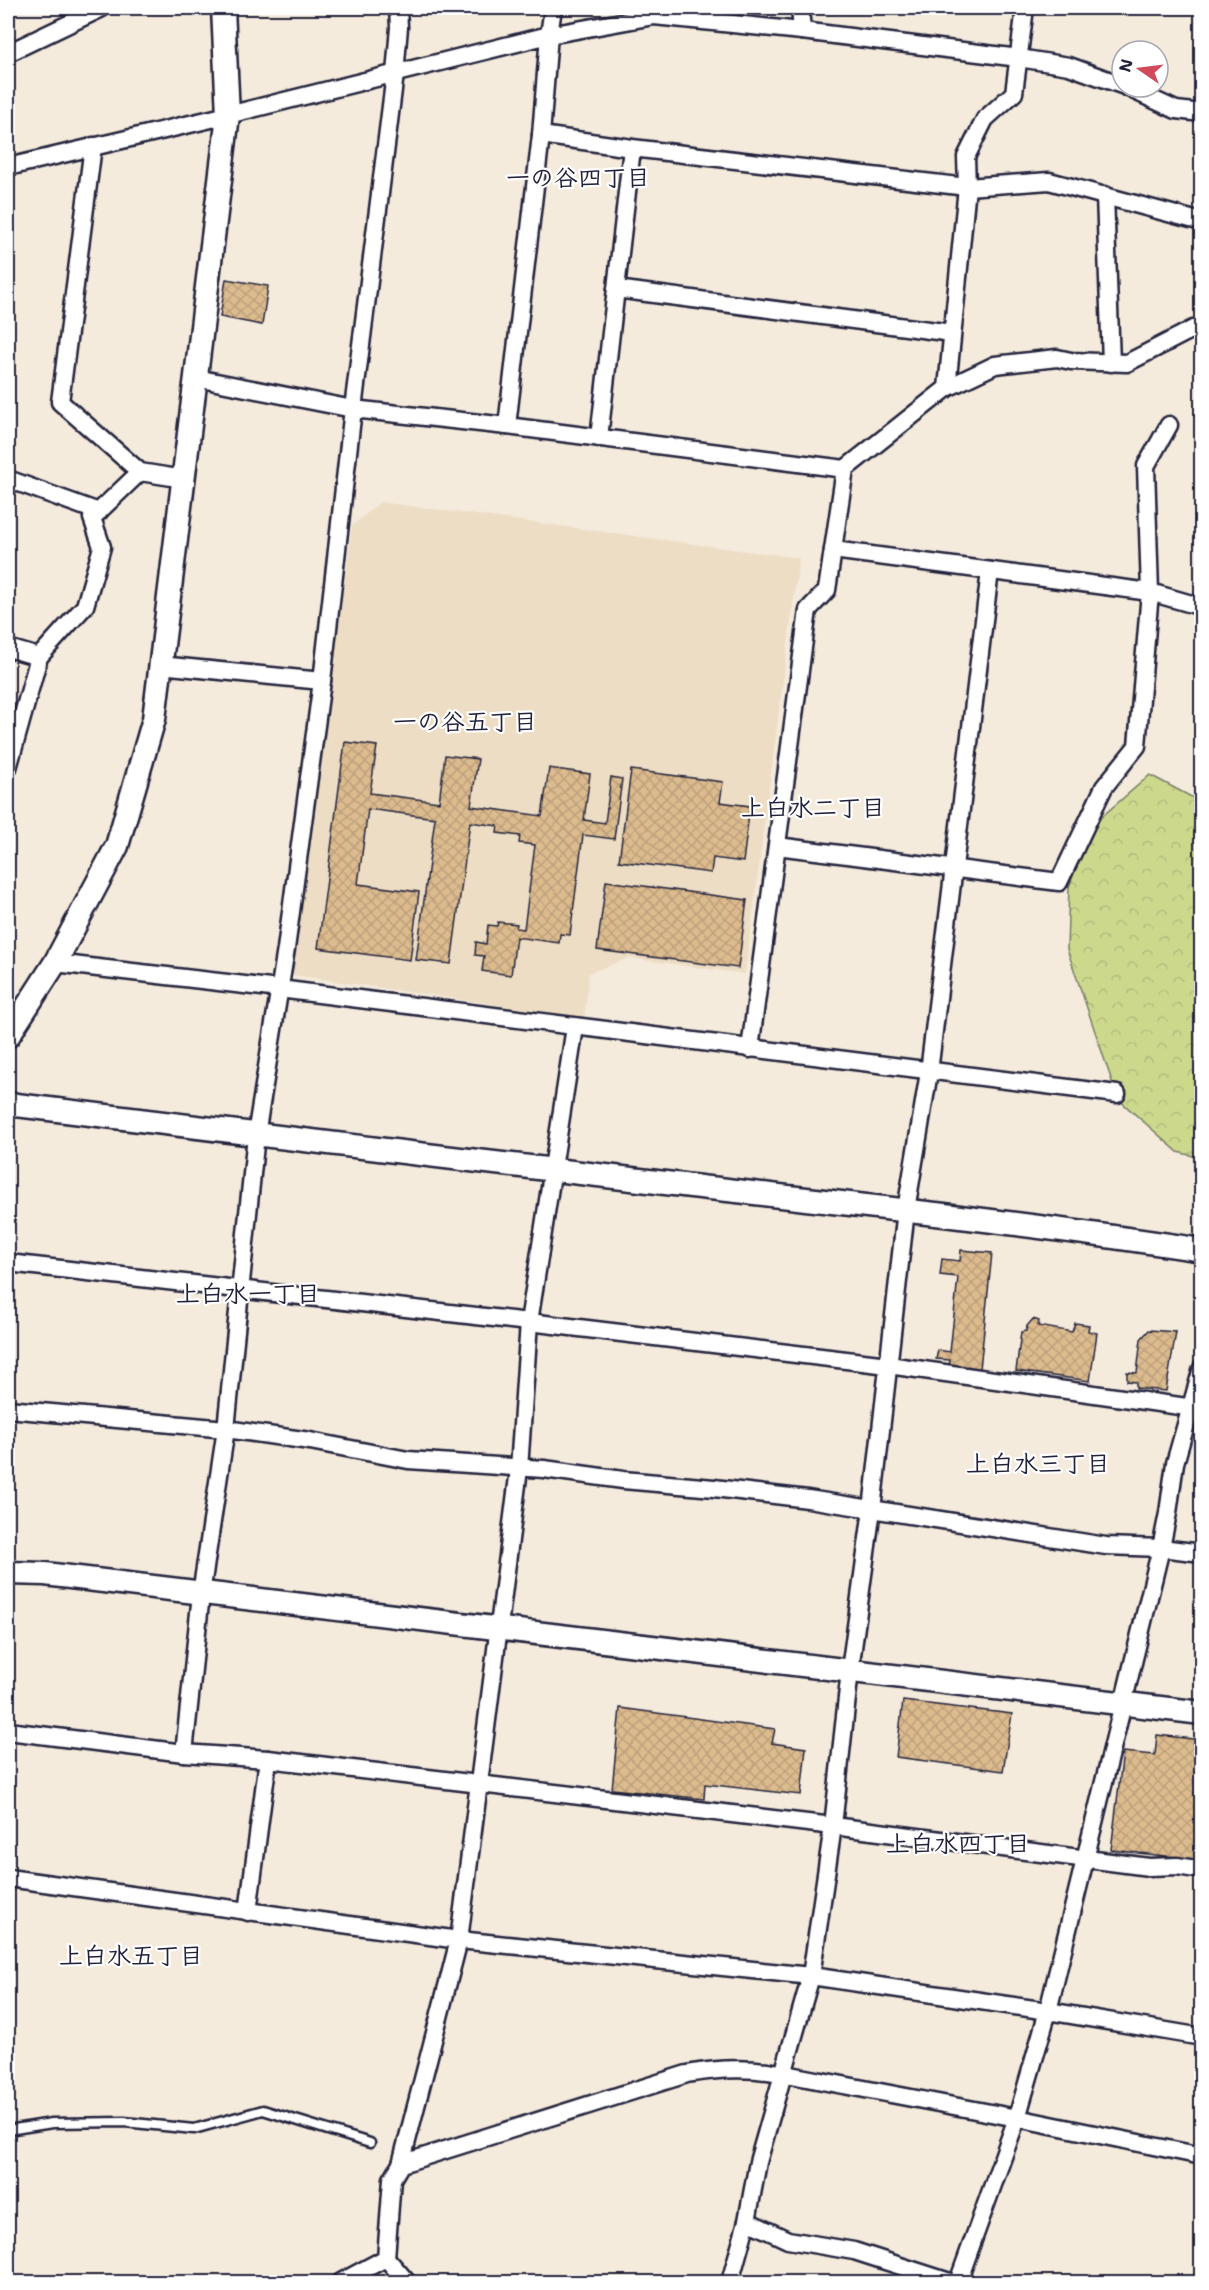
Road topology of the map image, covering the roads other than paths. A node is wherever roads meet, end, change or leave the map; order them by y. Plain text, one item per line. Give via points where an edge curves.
1 (102, 8) edge
2 (223, 8) edge
3 (399, 8) edge
4 (553, 8) edge
5 (800, 8) edge
6 (1025, 8) edge
7 (654, 12) edge
8 (802, 31) junction
9 (549, 35) junction
10 (8, 53) edge
11 (1019, 58) junction
12 (395, 74) junction
13 (1110, 81) edge
14 (1152, 99) edge
15 (1202, 113) edge
16 (228, 115) junction
17 (541, 135) junction
18 (93, 146) junction
19 (632, 148) junction
20 (8, 167) edge
21 (967, 187) junction
22 (1105, 195) junction
23 (1202, 222) edge
24 (616, 289) junction
25 (1202, 328) edge
26 (952, 333) junction
27 (1111, 363) junction
28 (196, 378) junction
29 (947, 388) junction
30 (353, 410) junction
31 (1169, 425) dead end
32 (507, 426) junction
33 (599, 438) junction
34 (845, 469) junction
35 (140, 472) junction
36 (8, 479) edge
37 (184, 479) junction
38 (99, 512) junction
39 (832, 550) junction
40 (990, 572) junction
41 (1150, 592) junction
42 (1202, 607) edge
43 (8, 648) edge
44 (39, 657) junction
45 (160, 665) junction
46 (322, 681) junction
47 (8, 768) edge
48 (777, 846) junction
49 (954, 870) junction
50 (55, 963) junction
51 (279, 989) junction
52 (575, 1027) junction
53 (8, 1036) edge
54 (750, 1049) junction
55 (929, 1072) junction
56 (1116, 1094) dead end
57 (8, 1104) edge
58 (256, 1135) junction
59 (555, 1170) junction
60 (906, 1210) junction
61 (1202, 1250) edge
62 (8, 1263) edge
63 (241, 1289) junction
64 (529, 1322) junction
65 (888, 1365) junction
66 (1202, 1368) edge
67 (1197, 1408) edge
68 (8, 1409) edge
69 (226, 1429) junction
70 (519, 1468) junction
71 (872, 1509) junction
72 (1161, 1548) junction
73 (1202, 1553) edge
74 (8, 1573) edge
75 (201, 1594) junction
76 (498, 1628) junction
77 (850, 1670) junction
78 (1124, 1704) junction
79 (1202, 1713) edge
80 (8, 1731) edge
81 (184, 1753) junction
82 (268, 1759) junction
83 (480, 1785) junction
84 (833, 1826) junction
85 (1086, 1858) junction
86 (1202, 1870) edge
87 (8, 1878) edge
88 (248, 1912) junction
89 (459, 1940) junction
90 (811, 1976) junction
91 (1048, 2011) junction
92 (1202, 2037) edge
93 (784, 2073) junction
94 (1017, 2118) junction
95 (8, 2130) edge
96 (370, 2143) dead end
97 (1202, 2156) edge
98 (401, 2164) junction
99 (747, 2221) junction
100 (386, 2258) junction
101 (341, 2283) edge
102 (407, 2283) edge
103 (730, 2283) edge
104 (950, 2283) edge
105 (957, 2283) edge

1 - 10 street
2 - 16 street
3 - 12 street
4 - 9 street
5 - 8 street
6 - 11 street
7 - 8 street
7 - 9 street
8 - 11 street
9 - 12 street
9 - 17 street
11 - 13 street via 1069,66
11 - 21 street via 1014,93 985,119 966,157
12 - 16 street
12 - 30 street
14 - 15 street via 1176,110
16 - 18 street
16 - 28 street
17 - 19 street
17 - 32 street
18 - 20 street
18 - 35 street via 60,402
19 - 21 street
19 - 24 street
21 - 22 street via 1049,181
21 - 26 street
22 - 23 street
22 - 27 street
24 - 26 street
24 - 33 street
25 - 27 street via 1127,363
26 - 29 street
27 - 29 street via 1057,358 995,365
28 - 30 street
28 - 37 street
29 - 34 street
30 - 32 street
30 - 46 street
31 - 41 street via 1146,466
32 - 33 street
33 - 34 street
34 - 39 street
35 - 37 street
35 - 38 street
36 - 38 street
37 - 45 street
38 - 44 street via 92,518 102,547 85,606
39 - 40 street
39 - 48 street via 827,590 808,610
40 - 41 street
40 - 49 street
41 - 42 street
41 - 49 street via 1137,746 1104,787 1059,882
43 - 44 street
44 - 47 street
45 - 46 street
45 - 50 street via 154,719 117,846
46 - 51 street
48 - 49 street
48 - 54 street
49 - 55 street
50 - 51 street
50 - 53 street
51 - 52 street
51 - 58 street
52 - 54 street
52 - 59 street
54 - 55 street
55 - 56 street
55 - 60 street
57 - 58 street
58 - 59 street
58 - 63 street
59 - 60 street
59 - 64 street
60 - 61 street
60 - 65 street
62 - 63 street
63 - 64 street
63 - 69 street
64 - 65 street
64 - 70 street
65 - 67 street
65 - 71 street
66 - 67 street
67 - 72 street via 1175,1463
68 - 69 street
69 - 70 street via 408,1460
69 - 75 street
70 - 71 street via 726,1489
70 - 76 street
71 - 72 street via 1106,1546
71 - 77 street
72 - 73 street
72 - 78 street
74 - 75 street via 45,1574
75 - 76 street
75 - 81 street
76 - 77 street
76 - 83 street
77 - 78 street
77 - 84 street
78 - 79 street
78 - 85 street
80 - 81 street
81 - 82 street
82 - 83 street
82 - 88 street
83 - 84 street
83 - 89 street
84 - 85 street
84 - 90 street
85 - 86 street
85 - 91 street
87 - 88 street
88 - 89 street
89 - 90 street
89 - 98 street
90 - 91 street
90 - 93 street
91 - 92 street
91 - 94 street
93 - 94 street
93 - 98 street via 718,2068 687,2074
93 - 99 street via 758,2162
94 - 97 street
94 - 105 street
95 - 96 lane via 52,2123 124,2122 194,2129 263,2110
98 - 100 street via 392,2179
99 - 103 street
99 - 104 street via 788,2240 854,2251
100 - 101 street
100 - 102 street

